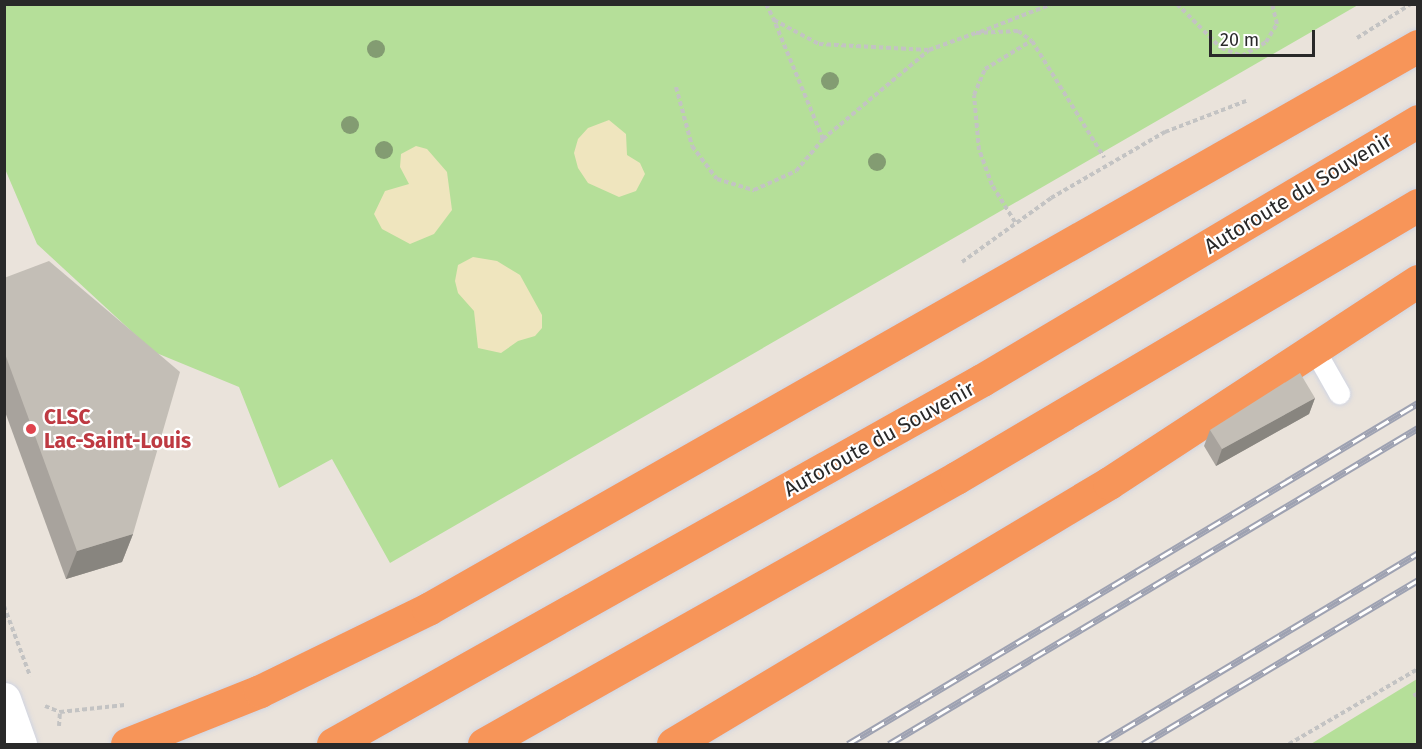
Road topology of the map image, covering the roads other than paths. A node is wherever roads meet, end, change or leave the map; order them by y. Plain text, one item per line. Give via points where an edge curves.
1 (1418, 46) edge
2 (1418, 121) edge
3 (1418, 205) edge
4 (1418, 281) edge
5 (1314, 349) junction
6 (1339, 393) dead end
7 (4, 699) edge
8 (20, 744) edge
9 (127, 744) edge
10 (333, 744) edge
11 (484, 744) edge
12 (674, 744) edge

1 - 9 highway via 438,604 260,692
2 - 10 highway, Autoroute du Souvenir via 982,380
3 - 11 highway via 956,478
4 - 5 highway
5 - 6 lane
5 - 12 highway via 1002,550
7 - 8 street

